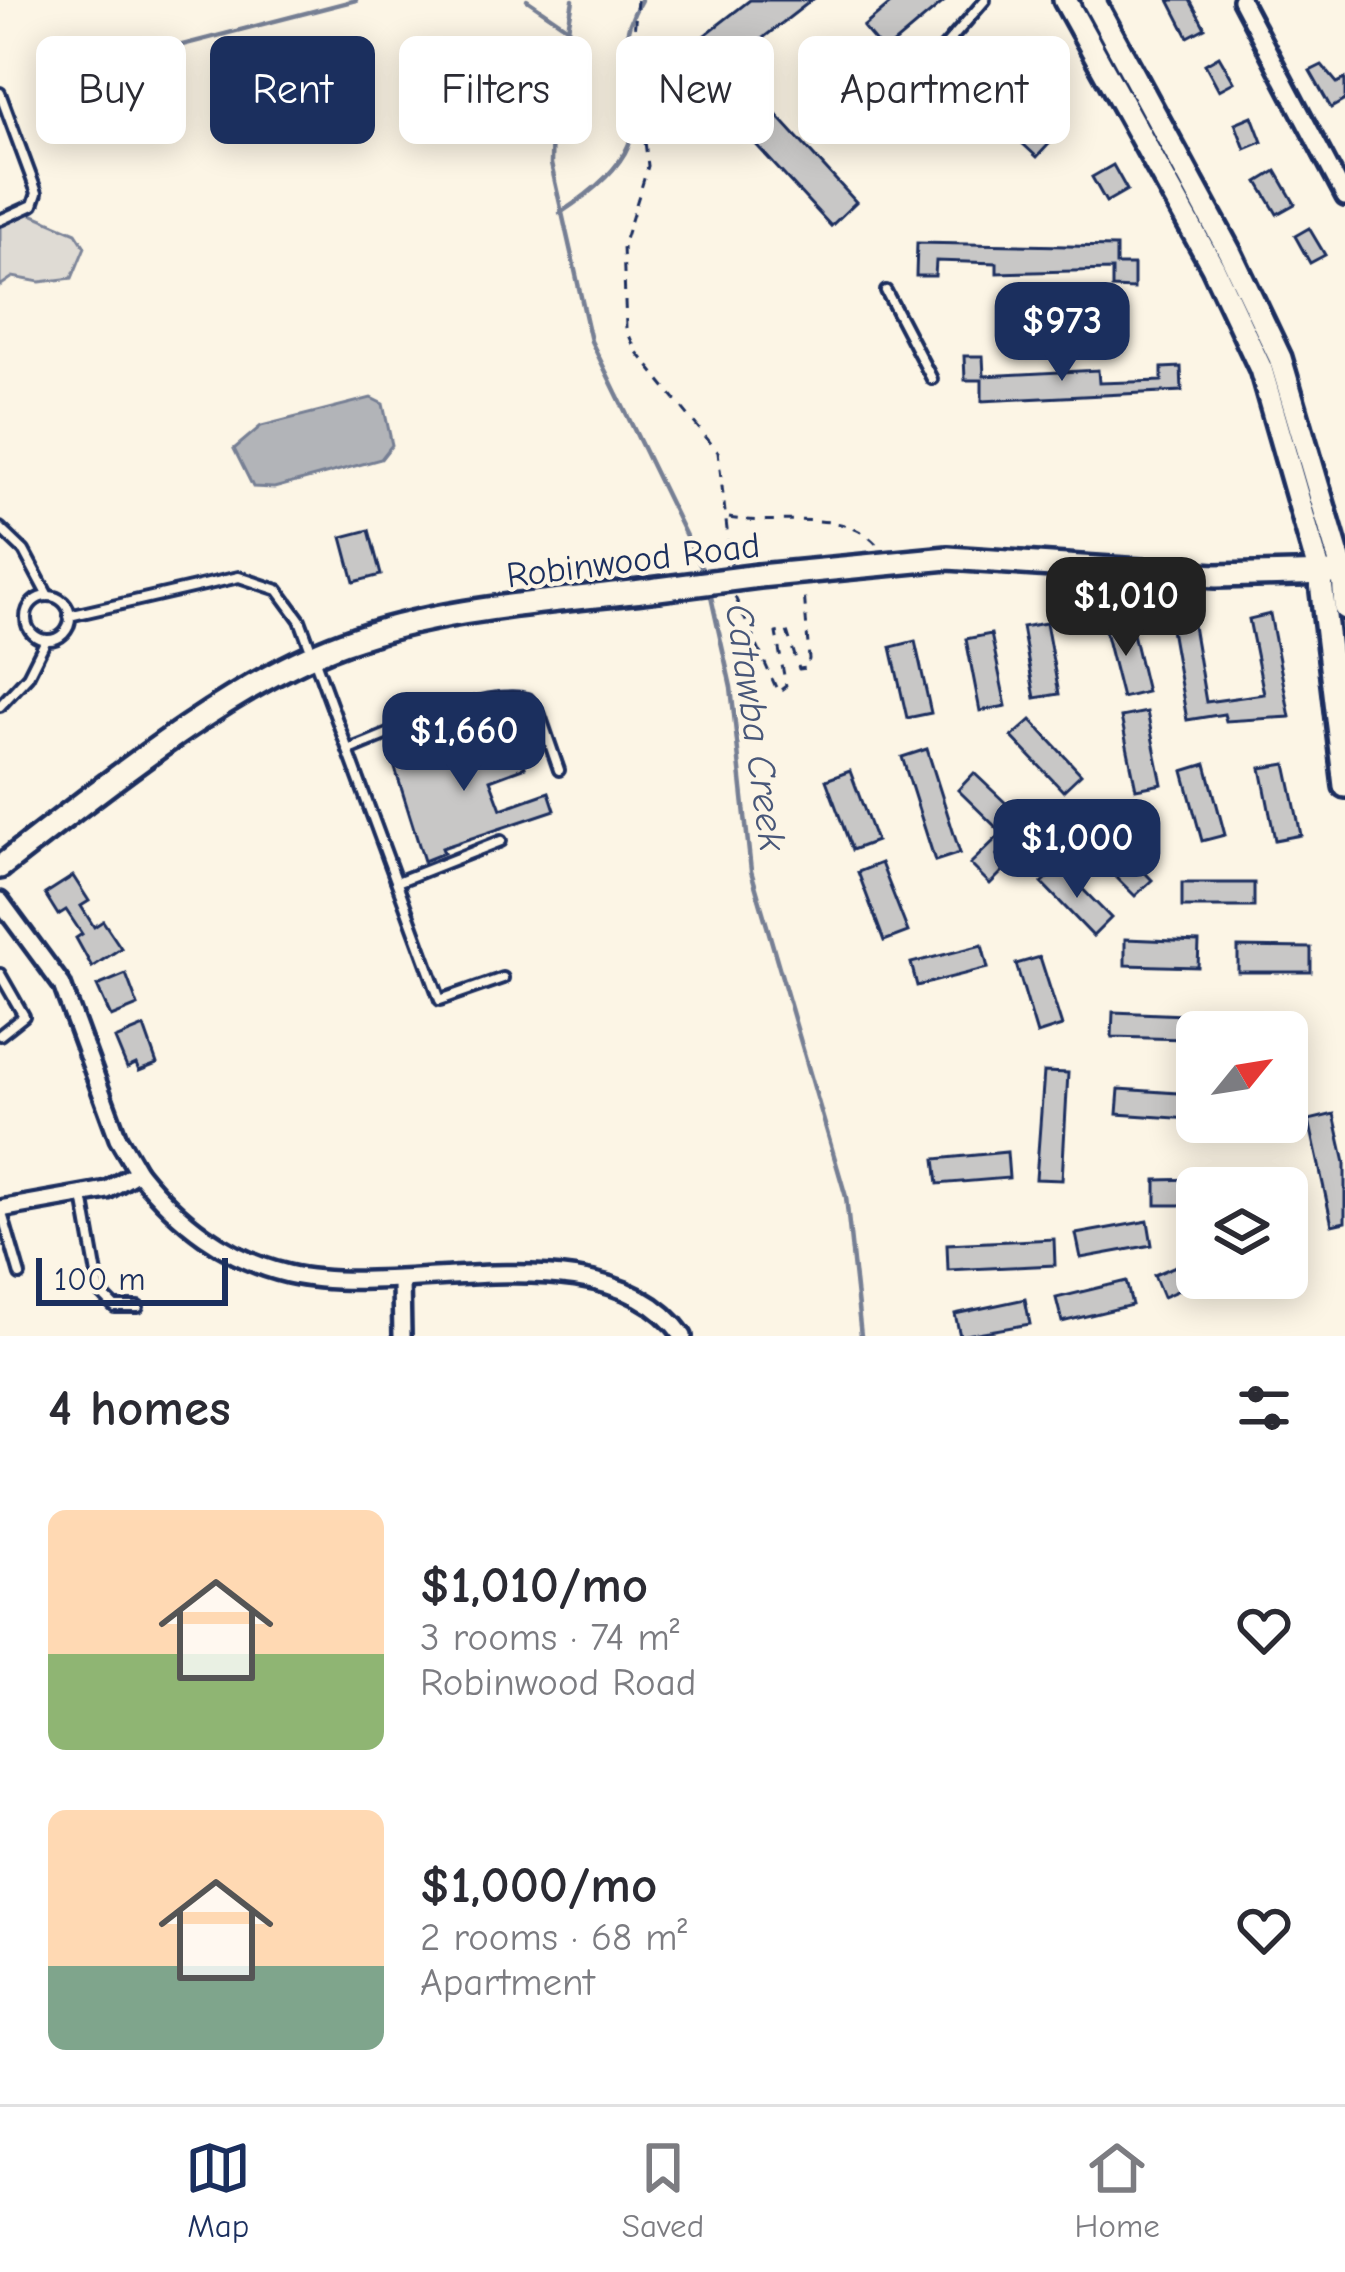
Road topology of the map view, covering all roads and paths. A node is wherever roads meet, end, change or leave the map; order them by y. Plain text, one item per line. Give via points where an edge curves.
1 (637, 0) edge
2 (985, 0) edge
3 (1065, 0) edge
4 (1094, 0) edge
5 (1241, 0) edge
6 (954, 36) edge
7 (0, 93) edge
8 (1345, 147) edge
9 (1325, 158) junction
10 (1345, 197) edge
11 (0, 220) edge
12 (886, 291) dead end
13 (932, 379) dead end
14 (727, 518) junction
15 (0, 528) edge
16 (887, 562) junction
17 (802, 571) junction
18 (1336, 573) edge
19 (44, 597) junction
20 (1345, 608) edge
21 (72, 613) junction
22 (46, 640) junction
23 (313, 654) junction
24 (0, 706) edge
25 (349, 750) junction
26 (559, 770) dead end
27 (1345, 786) edge
28 (501, 841) dead end
29 (0, 867) edge
30 (397, 882) junction
31 (0, 901) edge
32 (0, 974) edge
33 (503, 978) dead end
34 (0, 1035) edge
35 (138, 1172) junction
36 (82, 1196) junction
37 (0, 1208) edge
38 (20, 1275) dead end
39 (401, 1282) junction
40 (138, 1307) dead end
41 (402, 1336) edge
42 (683, 1336) edge

1 - 14 path via 633,44 648,166 623,246 626,328 718,452
2 - 6 lane
3 - 18 main road via 1262,369
4 - 18 main road via 1280,358
5 - 9 street
7 - 11 lane via 38,193 33,205
8 - 9 street
9 - 10 street
12 - 13 lane
14 - 16 path via 847,523 866,532
14 - 17 path via 736,603 778,692 787,686 776,633 787,631 799,669 809,659
15 - 19 lane via 24,550
16 - 17 main road, Robinwood Road
16 - 18 main road, Robinwood Road
17 - 23 main road, Robinwood Road, bridge via 434,619
18 - 20 main road
18 - 27 main road
19 - 21 lane
19 - 22 lane via 26,621
21 - 22 lane via 63,633
21 - 23 lane via 254,578 278,590
22 - 24 lane
23 - 25 lane
23 - 29 main road, Robinwood Road via 245,691
25 - 26 lane via 512,696 528,699 540,715
25 - 30 lane
28 - 30 lane
30 - 33 lane via 440,1000
31 - 35 street via 62,985
32 - 34 lane via 24,1016
35 - 36 street
35 - 39 street via 191,1228 250,1262 320,1280
36 - 37 street
36 - 40 lane via 100,1292 116,1307
37 - 38 lane
39 - 41 street
39 - 42 street via 597,1280 655,1307

